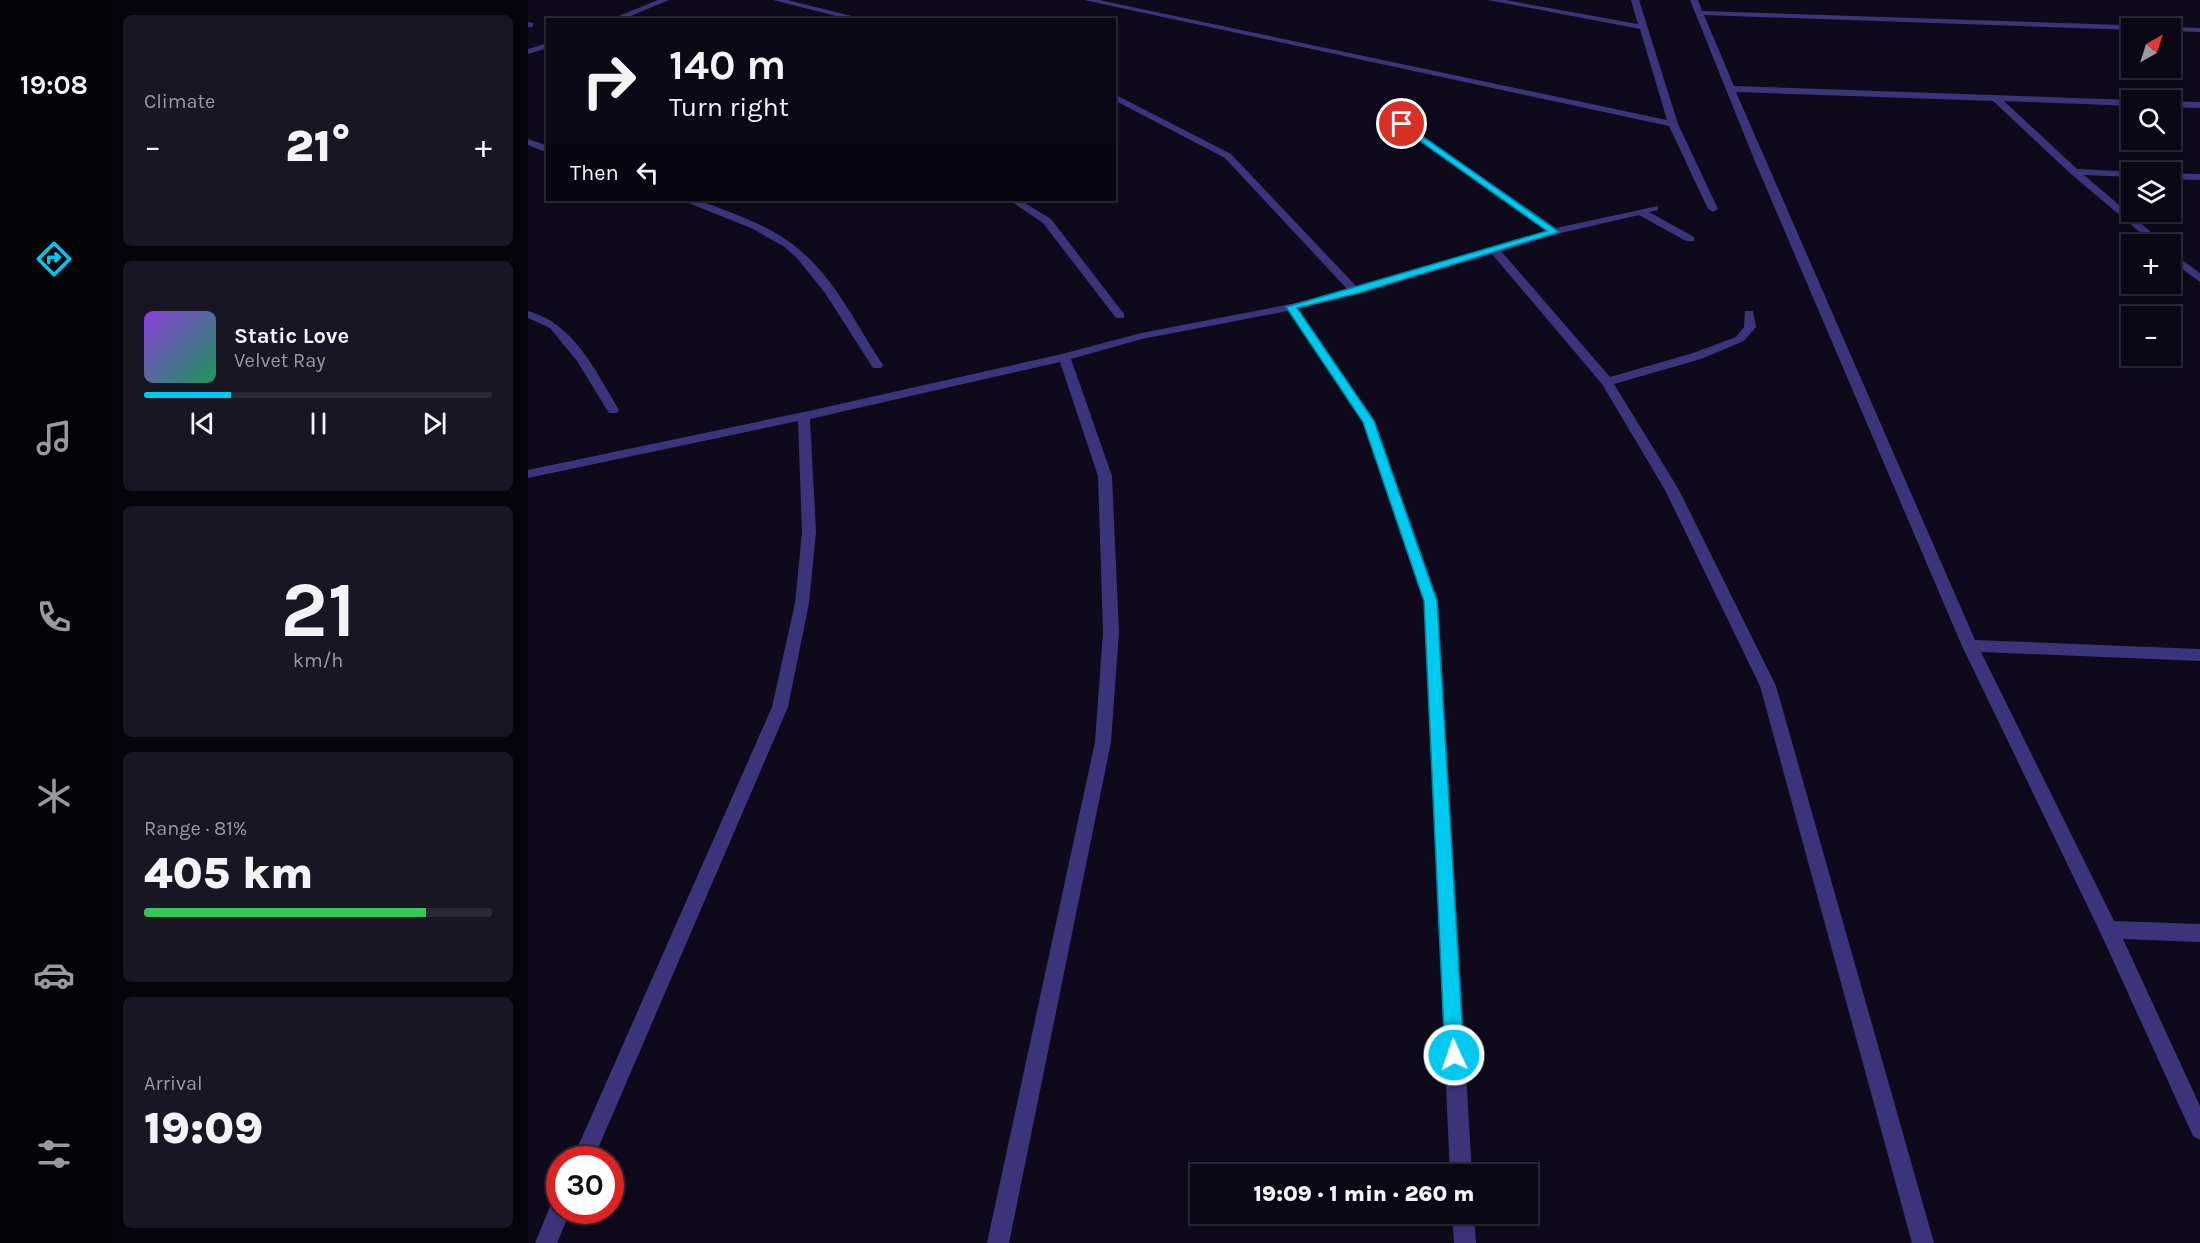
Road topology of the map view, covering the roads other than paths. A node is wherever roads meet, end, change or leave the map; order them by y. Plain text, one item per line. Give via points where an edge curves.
1 (665, 0) edge
2 (777, 0) edge
3 (1088, 0) edge
4 (1492, 0) edge
5 (1635, 0) edge
6 (1694, 0) edge
7 (1701, 13) junction
8 (618, 18) edge
9 (855, 18) edge
10 (1644, 27) junction
11 (2121, 27) edge
12 (2181, 29) edge
13 (2200, 30) edge
14 (546, 46) edge
15 (528, 52) edge
16 (1732, 89) junction
17 (1116, 97) edge
18 (1994, 98) junction
19 (2121, 103) edge
20 (2181, 104) edge
21 (2200, 105) edge
22 (1402, 124) dead end
23 (1672, 124) junction
24 (528, 142) edge
25 (546, 149) edge
26 (2074, 172) junction
27 (2121, 174) edge
28 (2181, 176) edge
29 (2200, 177) edge
30 (689, 201) edge
31 (1016, 201) edge
32 (1654, 208) dead end
33 (1713, 209) dead end
34 (1640, 211) junction
35 (1554, 232) junction
36 (2148, 234) edge
37 (1690, 239) dead end
38 (1494, 249) junction
39 (2181, 261) edge
40 (2195, 271) edge
41 (2200, 279) edge
42 (1355, 291) junction
43 (1291, 307) junction
44 (1749, 313) dead end
45 (528, 314) edge
46 (1120, 316) dead end
47 (1064, 357) junction
48 (877, 365) dead end
49 (1607, 382) junction
50 (613, 410) dead end
51 (804, 416) junction
52 (528, 474) edge
53 (1970, 646) junction
54 (2200, 655) edge
55 (2109, 930) junction
56 (2200, 933) edge
57 (2200, 1129) edge
58 (588, 1146) edge
59 (1460, 1164) edge
60 (554, 1224) edge
61 (1464, 1224) edge
62 (546, 1243) edge
63 (998, 1243) edge
64 (1465, 1243) edge
65 (1923, 1243) edge

1 - 8 street
2 - 9 street
3 - 23 street
4 - 10 street
5 - 10 street
6 - 7 street
7 - 11 street
7 - 16 street
10 - 23 street
12 - 13 street
14 - 15 street
16 - 18 street
16 - 53 street via 1765,175
17 - 42 street via 1228,156
18 - 19 street
18 - 26 street
20 - 21 street
22 - 35 street
23 - 33 street
24 - 25 street
26 - 27 street
26 - 36 street
28 - 29 street
30 - 48 street via 748,222 792,249 813,268
31 - 46 street via 1047,221
32 - 34 street
34 - 35 street
34 - 37 street
35 - 38 street
38 - 42 street
38 - 49 street
39 - 40 street
40 - 41 street
42 - 43 street
43 - 47 street via 1141,336
43 - 59 street via 1369,421 1431,601
44 - 49 street via 1750,327 1740,339
45 - 50 street via 554,326 582,358
47 - 51 street
47 - 63 street via 1105,476 1111,632 1102,742
49 - 65 street via 1672,490 1768,686
51 - 52 street
51 - 58 street via 809,532 802,603 780,707
53 - 54 street
53 - 55 street
55 - 56 street
55 - 57 street
60 - 62 street
61 - 64 street

